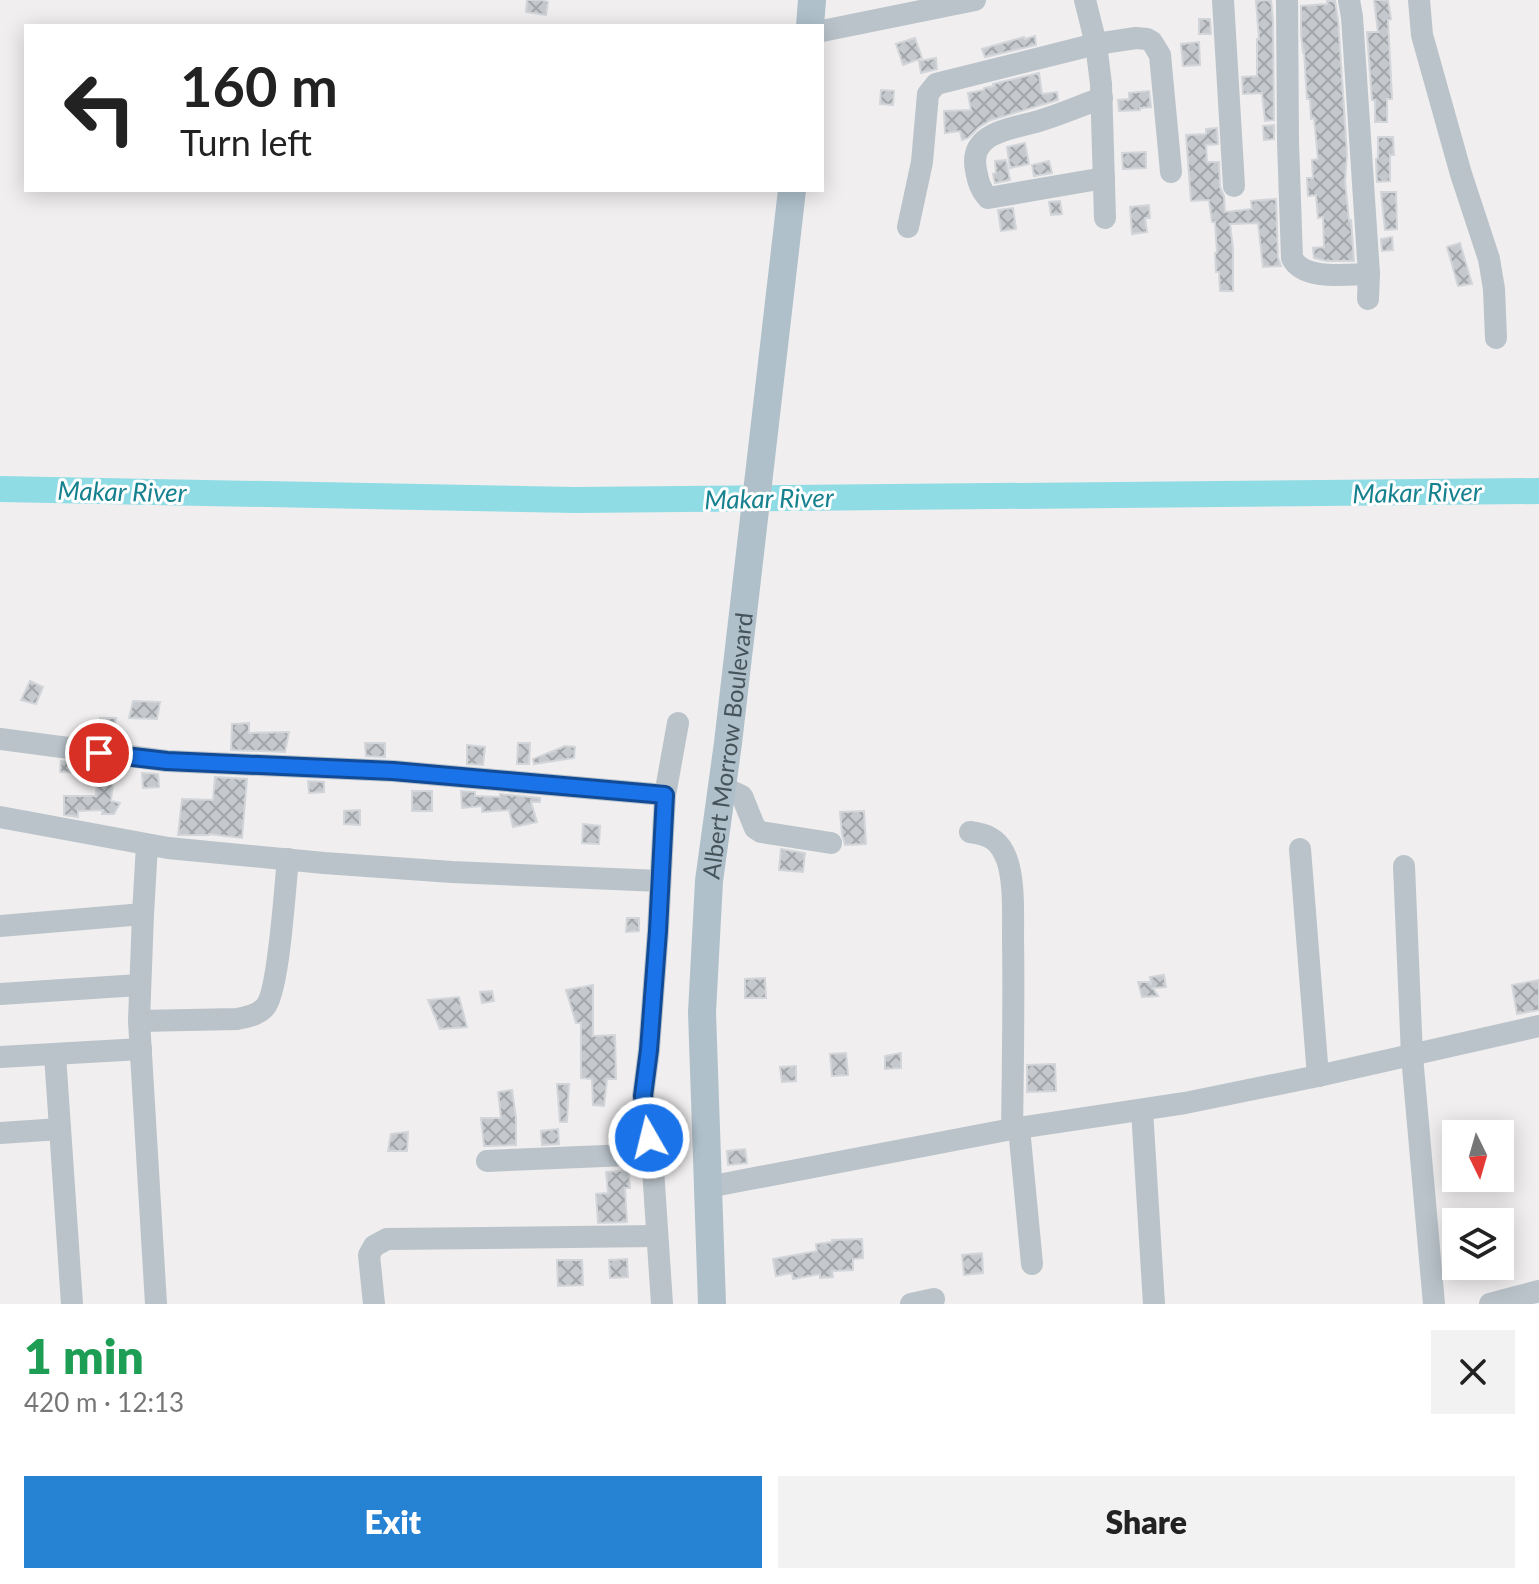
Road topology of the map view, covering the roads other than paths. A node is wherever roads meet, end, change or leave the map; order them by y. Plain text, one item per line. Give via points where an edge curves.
1 (812, 0) edge
2 (971, 0) edge
3 (1085, 0) edge
4 (1223, 0) edge
5 (1287, 0) edge
6 (1349, 0) edge
7 (1419, 0) edge
8 (810, 24) edge
9 (824, 31) edge
10 (1096, 44) junction
11 (1102, 98) junction
12 (1171, 172) dead end
13 (1104, 178) junction
14 (1234, 186) dead end
15 (792, 192) edge
16 (1105, 218) dead end
17 (908, 227) dead end
18 (1369, 274) junction
19 (1368, 299) dead end
20 (1496, 338) dead end
21 (678, 723) dead end
22 (0, 739) edge
23 (722, 787) junction
24 (665, 795) junction
25 (0, 817) edge
26 (970, 832) dead end
27 (831, 843) dead end
28 (147, 845) junction
29 (1300, 849) dead end
30 (288, 859) junction
31 (1404, 866) dead end
32 (660, 881) junction
33 (143, 914) junction
34 (0, 926) edge
35 (139, 985) junction
36 (0, 994) edge
37 (139, 1021) junction
38 (1539, 1026) edge
39 (141, 1049) junction
40 (55, 1055) junction
41 (1412, 1056) junction
42 (0, 1057) edge
43 (1318, 1076) junction
44 (1142, 1110) junction
45 (60, 1129) junction
46 (1016, 1129) junction
47 (0, 1133) edge
48 (652, 1154) junction
49 (487, 1161) dead end
50 (708, 1187) junction
51 (657, 1236) junction
52 (1032, 1264) dead end
53 (1539, 1291) edge
54 (934, 1299) dead end
55 (72, 1304) edge
56 (156, 1304) edge
57 (374, 1304) edge
58 (662, 1304) edge
59 (712, 1304) edge
60 (911, 1304) edge
61 (1154, 1304) edge
62 (1434, 1304) edge
63 (1490, 1304) edge

1 - 8 main road
2 - 9 street
3 - 10 street
4 - 14 street
5 - 18 street via 1292,258 1312,272
6 - 18 street
7 - 20 street via 1422,35 1489,259
10 - 11 street
10 - 12 street via 1136,38 1156,47
10 - 17 street via 936,84 928,94 922,162
11 - 13 street
11 - 13 street via 998,132 976,149 974,159 978,184 988,198
13 - 16 street
15 - 23 main road, Albert Morrow Boulevard
18 - 19 street
21 - 24 street
22 - 24 street via 167,761 393,771
23 - 27 street via 742,796 761,832
23 - 50 main road, Albert Morrow Boulevard via 709,881 702,1012
24 - 32 street
25 - 28 street
26 - 46 street via 995,840 1004,851 1010,878
28 - 30 street
28 - 33 street
29 - 43 street
30 - 32 street
30 - 37 street via 277,964 266,1007 237,1019
31 - 41 street
32 - 48 street via 643,1096
33 - 34 street
33 - 35 street
35 - 36 street
35 - 37 street
37 - 39 street
38 - 41 street
39 - 40 street
39 - 56 street
40 - 42 street
40 - 45 street
41 - 43 street
41 - 62 street
43 - 44 street
44 - 46 street
44 - 61 street
45 - 47 street
45 - 55 street
46 - 50 street
46 - 52 street
48 - 49 street
48 - 51 street
50 - 59 main road, Albert Morrow Boulevard
51 - 57 street via 387,1239 369,1255
51 - 58 street
53 - 63 street
54 - 60 street

